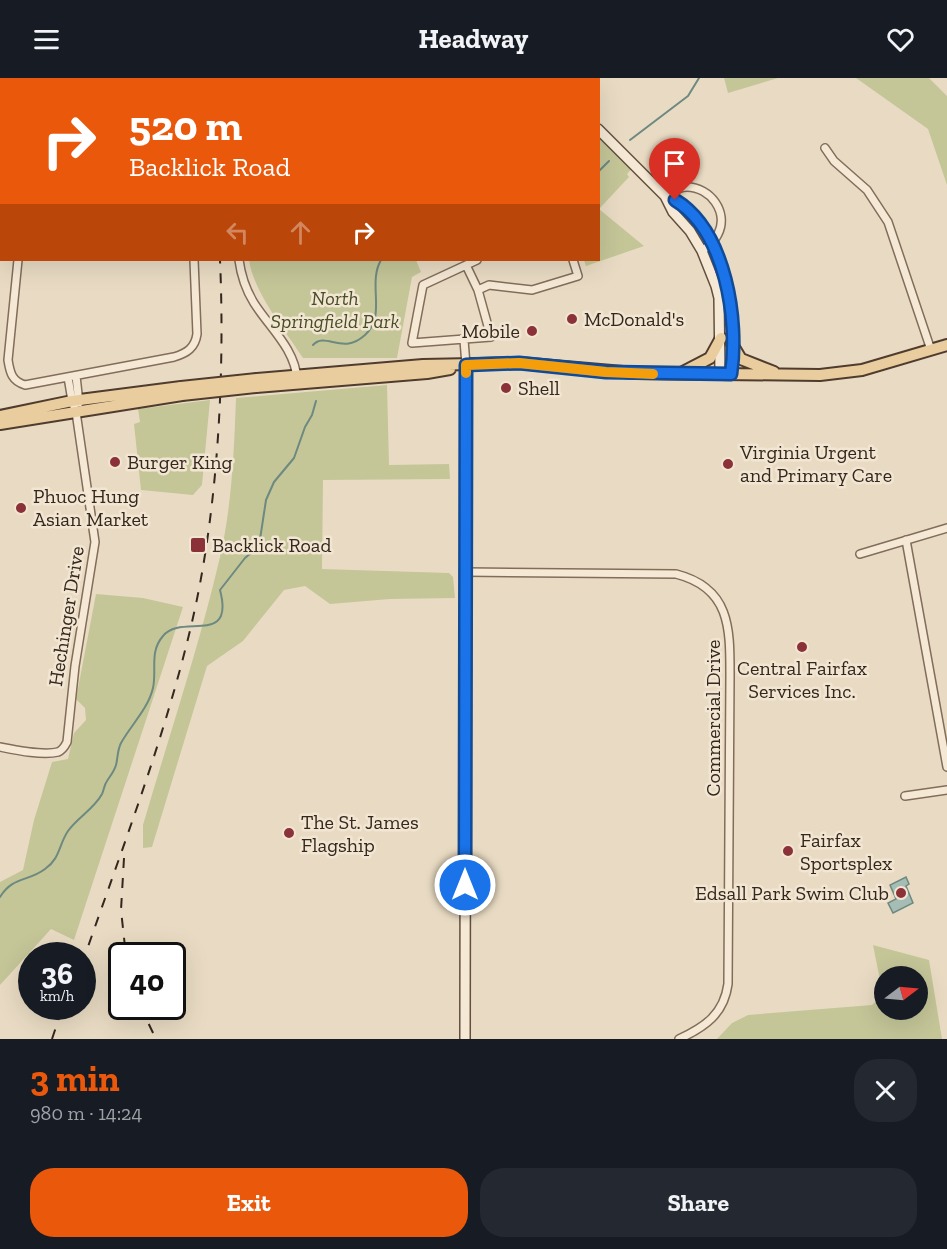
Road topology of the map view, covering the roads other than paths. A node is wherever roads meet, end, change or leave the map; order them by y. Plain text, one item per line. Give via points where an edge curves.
1 (600, 131) edge
2 (825, 148) dead end
3 (665, 196) junction
4 (712, 243) junction
5 (702, 251) junction
6 (18, 261) edge
7 (194, 261) edge
8 (239, 261) edge
9 (475, 261) edge
10 (573, 261) edge
11 (466, 265) junction
12 (478, 290) junction
13 (721, 338) junction
14 (464, 340) junction
15 (732, 344) junction
16 (947, 345) edge
17 (931, 350) junction
18 (466, 365) junction
19 (726, 374) junction
20 (677, 375) junction
21 (779, 375) junction
22 (72, 377) junction
23 (297, 379) junction
24 (76, 405) junction
25 (0, 416) edge
26 (0, 424) edge
27 (947, 528) edge
28 (906, 540) junction
29 (860, 554) dead end
30 (466, 572) junction
31 (0, 747) edge
32 (947, 767) edge
33 (947, 790) edge
34 (905, 796) dead end
35 (465, 1039) edge
36 (679, 1039) edge

1 - 3 street
2 - 17 street via 834,161 867,189 888,222
3 - 4 street via 683,205
3 - 4 street via 689,187 711,197 719,208 721,222
3 - 5 street
4 - 5 street
4 - 15 street via 728,291
5 - 13 street via 719,298
6 - 22 street via 8,354 12,377 25,385
7 - 22 street via 197,334 190,350 174,357
8 - 23 street via 247,289 287,349
9 - 11 street
10 - 12 street via 578,276 532,290 489,285
11 - 12 street
11 - 14 street via 423,285 412,343
12 - 14 street via 491,337
13 - 19 street
13 - 20 main road via 710,358
14 - 18 street
15 - 19 street
15 - 21 main road via 741,359
16 - 17 main road
17 - 21 main road via 862,370
18 - 20 main road via 519,363
18 - 23 main road via 427,373
18 - 30 street
19 - 20 main road
19 - 21 main road
22 - 24 street, Hechinger Drive
23 - 24 main road, bridge
24 - 25 main road
24 - 26 main road
24 - 31 street, Hechinger Drive via 95,542 67,742 59,752 50,753
27 - 28 street
28 - 29 street
28 - 32 street
30 - 35 street
30 - 36 street, Commercial Drive via 676,574 694,579 723,610 729,627 730,676 728,984 726,998 715,1016
33 - 34 street

